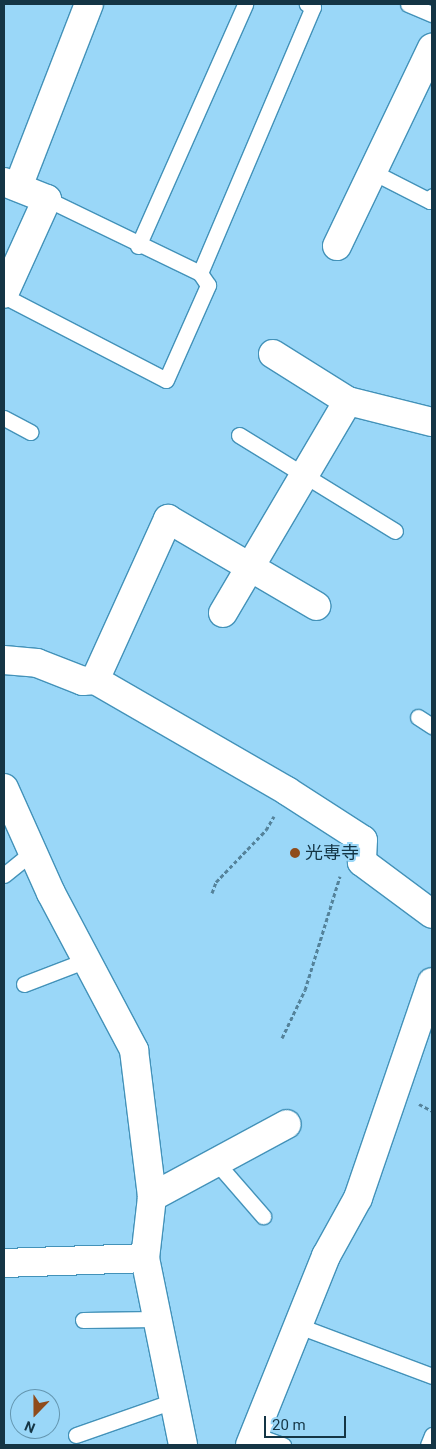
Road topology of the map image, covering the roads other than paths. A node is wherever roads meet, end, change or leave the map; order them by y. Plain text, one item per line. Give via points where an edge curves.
1 (89, 4) edge
2 (245, 4) edge
3 (307, 4) edge
4 (408, 4) edge
5 (432, 14) edge
6 (432, 48) edge
7 (371, 171) junction
8 (11, 185) edge
9 (432, 196) edge
10 (47, 199) junction
11 (138, 246) junction
12 (337, 246) dead end
13 (10, 264) edge
14 (200, 273) junction
15 (4, 295) edge
16 (273, 354) dead end
17 (348, 401) junction
18 (4, 418) edge
19 (432, 422) edge
20 (30, 432) dead end
21 (239, 434) dead end
22 (306, 477) junction
23 (395, 531) dead end
24 (248, 565) junction
25 (316, 606) dead end
26 (223, 613) dead end
27 (4, 660) edge
28 (95, 680) junction
29 (418, 717) dead end
30 (432, 726) edge
31 (4, 788) edge
32 (32, 852) junction
33 (4, 875) edge
34 (432, 914) edge
35 (87, 960) junction
36 (432, 982) edge
37 (24, 984) dead end
38 (287, 1124) dead end
39 (216, 1162) junction
40 (152, 1197) junction
41 (262, 1216) dead end
42 (145, 1258) junction
43 (4, 1263) edge
44 (156, 1319) junction
45 (83, 1320) dead end
46 (299, 1326) junction
47 (432, 1376) edge
48 (173, 1401) junction
49 (432, 1434) edge
50 (76, 1435) dead end
51 (253, 1440) edge
52 (183, 1445) edge
53 (283, 1445) edge
54 (428, 1445) edge

1 - 8 street
2 - 11 lane
3 - 14 lane via 313,7
4 - 5 lane
6 - 7 street
7 - 9 lane via 430,201
7 - 12 street
8 - 10 street
10 - 11 lane
10 - 13 street
11 - 14 lane
13 - 15 street
14 - 15 lane via 208,285 166,380
16 - 17 street
17 - 19 street
17 - 22 street
18 - 20 lane
21 - 22 lane
22 - 23 lane
22 - 24 street
24 - 25 street
24 - 26 street
24 - 28 street via 168,519
27 - 28 street via 37,663 83,681
28 - 34 street via 287,791 363,840 362,862
29 - 30 lane
31 - 32 street
32 - 33 lane
32 - 35 street
35 - 37 lane
35 - 40 street via 134,1050
36 - 46 street via 358,1198 326,1256
38 - 39 street
39 - 40 street
39 - 41 lane
40 - 42 street
42 - 43 street
42 - 44 street
44 - 45 lane
44 - 48 street
46 - 47 lane
46 - 51 street
48 - 50 lane
48 - 52 street
49 - 54 lane
51 - 53 lane

